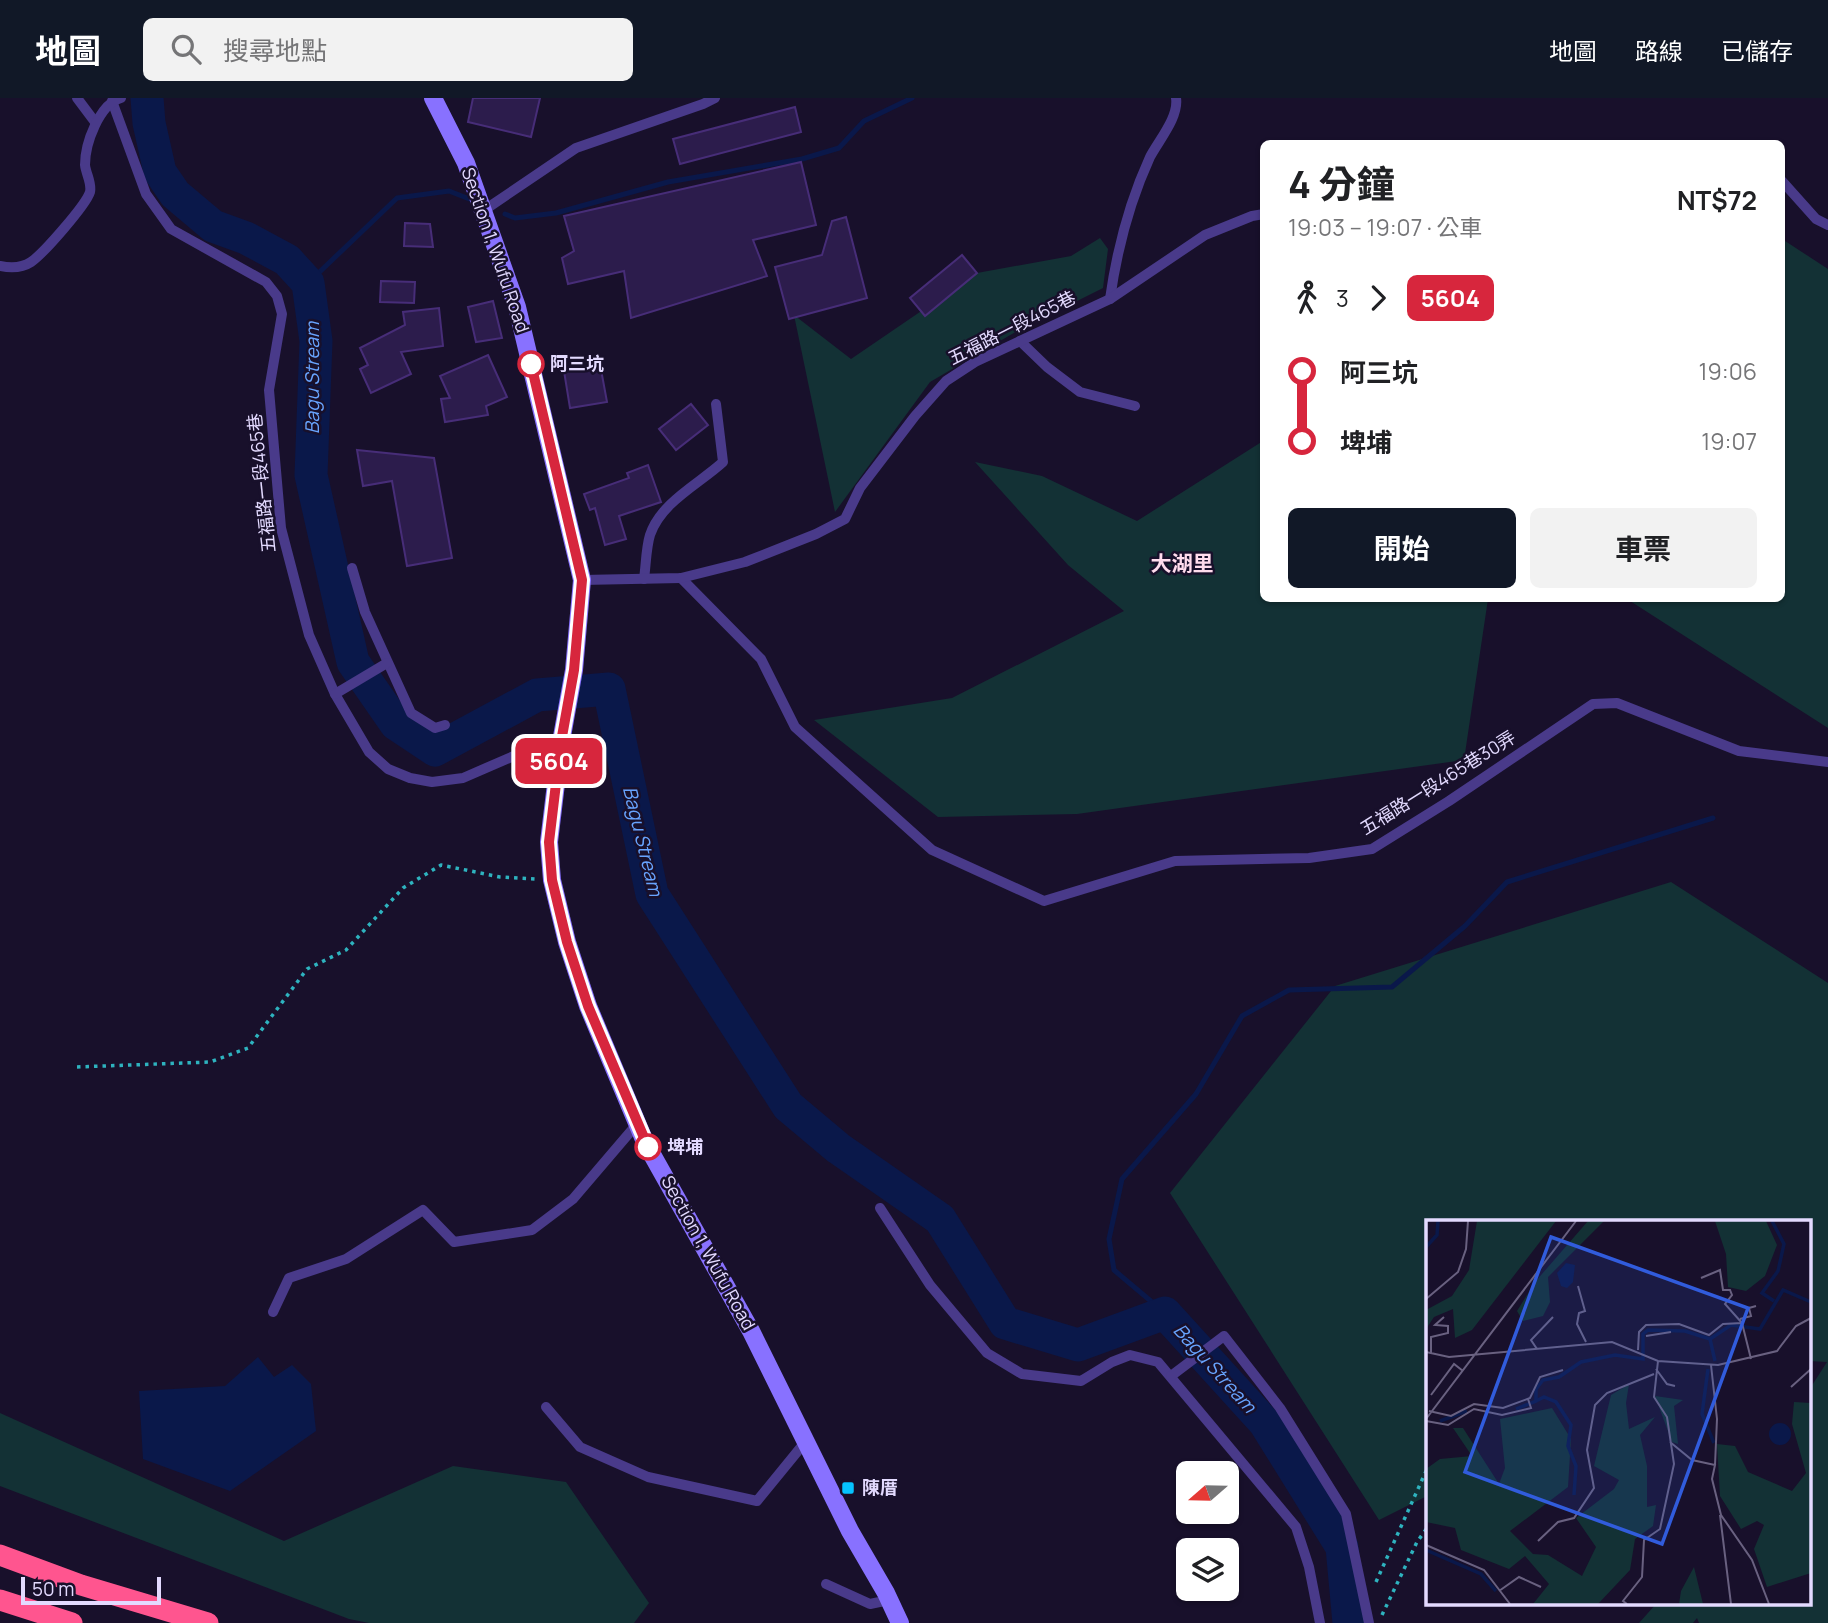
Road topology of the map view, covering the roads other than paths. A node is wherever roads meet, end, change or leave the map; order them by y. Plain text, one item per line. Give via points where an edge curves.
1 (77, 98) edge
2 (433, 98) edge
3 (715, 98) edge
4 (1176, 98) edge
5 (117, 99) edge
6 (95, 122) junction
7 (1785, 184) edge
8 (483, 211) junction
9 (1260, 214) edge
10 (1828, 225) edge
11 (0, 266) edge
12 (1110, 299) junction
13 (1020, 341) junction
14 (716, 404) dead end
15 (1135, 406) dead end
16 (352, 568) dead end
17 (681, 578) junction
18 (644, 579) junction
19 (582, 580) junction
20 (387, 663) junction
21 (336, 694) junction
22 (445, 725) dead end
23 (561, 742) junction
24 (1828, 762) edge
25 (637, 1124) junction
26 (880, 1208) dead end
27 (273, 1312) dead end
28 (1171, 1376) dead end
29 (546, 1407) dead end
30 (806, 1441) junction
31 (0, 1555) edge
32 (827, 1584) dead end
33 (0, 1600) edge
34 (889, 1601) junction
35 (72, 1623) edge
36 (208, 1623) edge
37 (900, 1623) edge
38 (1320, 1623) edge
39 (1369, 1623) edge

1 - 6 lane
2 - 8 main road, Section 1, Wufu Road via 466,163
3 - 8 lane via 576,148
4 - 12 lane via 1170,122 1136,188 1116,254
5 - 6 lane
5 - 21 lane, 五福路一段465巷 via 146,194 171,229 266,282 277,296 282,314 269,390 281,528 309,635
6 - 11 lane via 85,165 91,189 81,209 31,262 14,268
7 - 10 lane via 1816,219
8 - 19 main road, Section 1, Wufu Road via 517,307
9 - 12 lane, 五福路一段465巷 via 1205,235
12 - 13 lane, 五福路一段465巷
13 - 15 lane via 1080,392
13 - 17 lane, 五福路一段465巷 via 946,381 860,488 845,519 745,562
14 - 18 lane via 723,462 665,507 650,535
16 - 20 lane
17 - 18 lane, 五福路一段465巷
17 - 24 lane, 五福路一段465巷30弄 via 761,659 795,727 932,850 1045,901 1175,861 1309,858 1372,849 1593,704 1617,703 1739,751
18 - 19 lane, 五福路一段465巷
19 - 23 main road, Section 1, Wufu Road via 574,670
20 - 21 lane
20 - 22 lane via 411,713 435,728
21 - 23 lane, 五福路一段465巷 via 369,752 388,769 410,778 432,782 463,778 546,742
23 - 25 main road, Section 1, Wufu Road via 549,842 552,880 588,1006
25 - 27 lane via 573,1199 532,1230 454,1242 423,1210 346,1259 289,1278
25 - 30 main road, Section 1, Wufu Road
26 - 38 lane via 930,1284 987,1353 1022,1374 1081,1381 1130,1355 1158,1362 1296,1527 1310,1567
28 - 39 lane via 1224,1336 1280,1408 1346,1514
29 - 30 lane via 580,1447 648,1477 757,1501
30 - 34 main road, Section 1, Wufu Road
31 - 36 highway via 80,1585
32 - 34 lane via 870,1604
33 - 35 highway
34 - 37 main road, Section 1, Wufu Road

